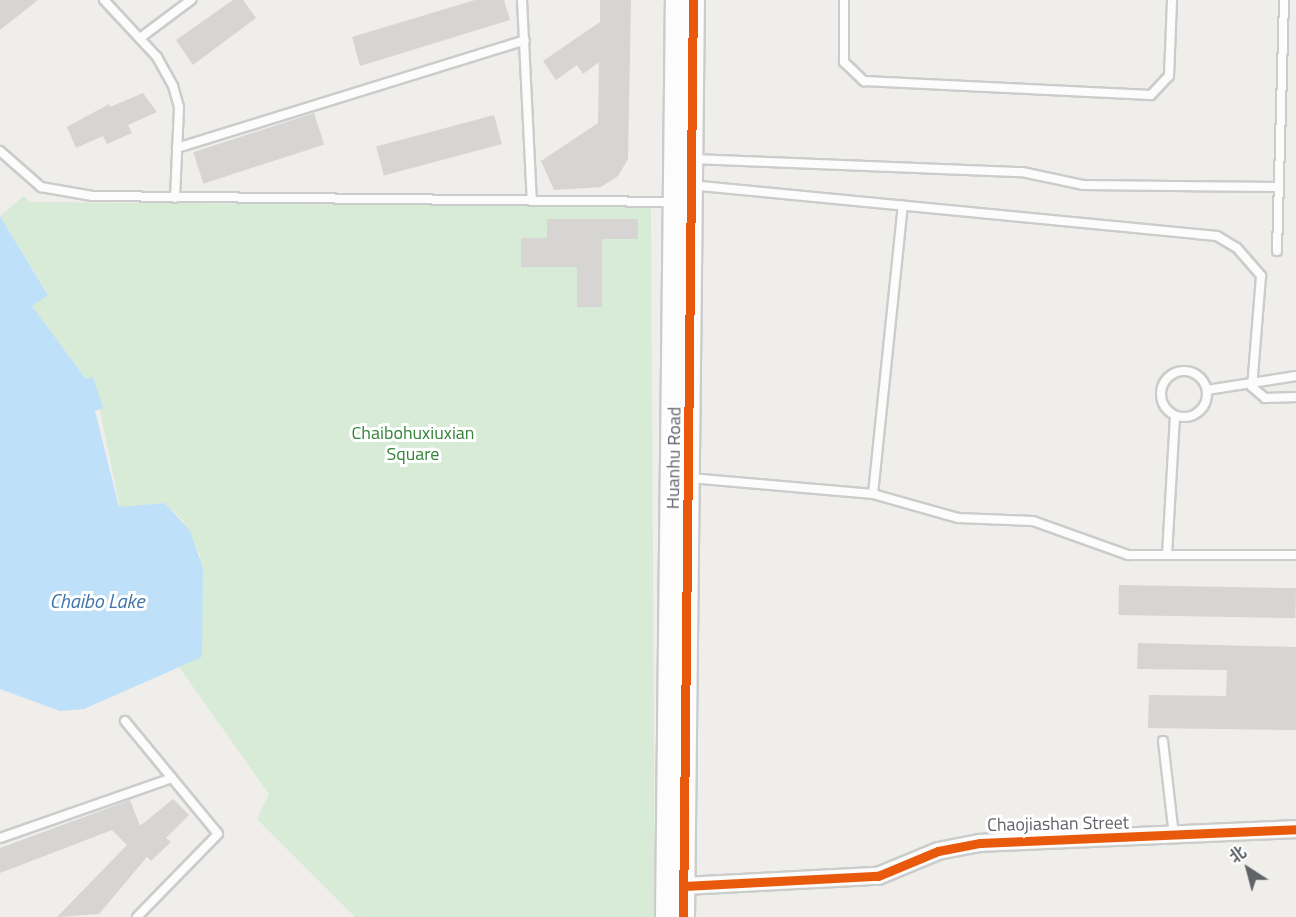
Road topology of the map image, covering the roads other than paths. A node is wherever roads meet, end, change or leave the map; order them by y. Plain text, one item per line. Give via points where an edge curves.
1 (104, 0) edge
2 (191, 0) edge
3 (522, 0) edge
4 (676, 0) edge
5 (693, 0) edge
6 (844, 0) edge
7 (1172, 0) edge
8 (1284, 0) edge
9 (140, 38) junction
10 (525, 40) junction
11 (177, 148) junction
12 (0, 151) edge
13 (693, 159) junction
14 (1279, 187) junction
15 (681, 190) junction
16 (175, 198) junction
17 (532, 201) junction
18 (903, 206) junction
19 (1277, 251) dead end
20 (1296, 376) edge
21 (1252, 387) junction
22 (1207, 390) junction
23 (1296, 397) edge
24 (1175, 416) junction
25 (690, 478) junction
26 (873, 494) junction
27 (1167, 555) junction
28 (1296, 555) edge
29 (125, 721) dead end
30 (1163, 741) dead end
31 (172, 778) junction
32 (1296, 830) edge
33 (1174, 837) junction
34 (0, 838) edge
35 (684, 886) junction
36 (136, 917) edge
37 (666, 917) edge
38 (683, 917) edge

1 - 9 lane
2 - 9 lane
3 - 10 lane
4 - 15 street, Huanhu Road
5 - 13 street, Huanhu Road
6 - 7 lane via 844,62 864,81 1151,95 1169,76
8 - 14 lane
9 - 11 lane via 173,86
10 - 11 lane
10 - 17 lane
11 - 16 lane
12 - 16 lane via 41,187 92,196
13 - 14 lane via 1022,172 1083,185
13 - 15 street, Huanhu Road
14 - 19 lane
15 - 17 lane
15 - 18 lane
15 - 25 street, Huanhu Road
15 - 37 street, Huanhu Road
16 - 17 lane
18 - 21 lane via 1217,236 1246,256 1261,276
18 - 26 lane
20 - 21 lane via 1270,378
21 - 22 lane
21 - 23 lane via 1264,398
22 - 24 lane via 1201,410
22 - 24 lane via 1190,372 1167,378 1162,402
24 - 27 lane
25 - 26 lane
25 - 35 street, Huanhu Road
26 - 27 lane via 958,518 1033,522 1110,552
27 - 28 lane
29 - 31 lane
30 - 33 lane
31 - 34 lane
31 - 36 lane via 218,834
32 - 33 street, Chaojiashan Street
33 - 35 street, Chaojiashan Street via 980,843 917,858 878,876
35 - 38 street, Huanhu Road

